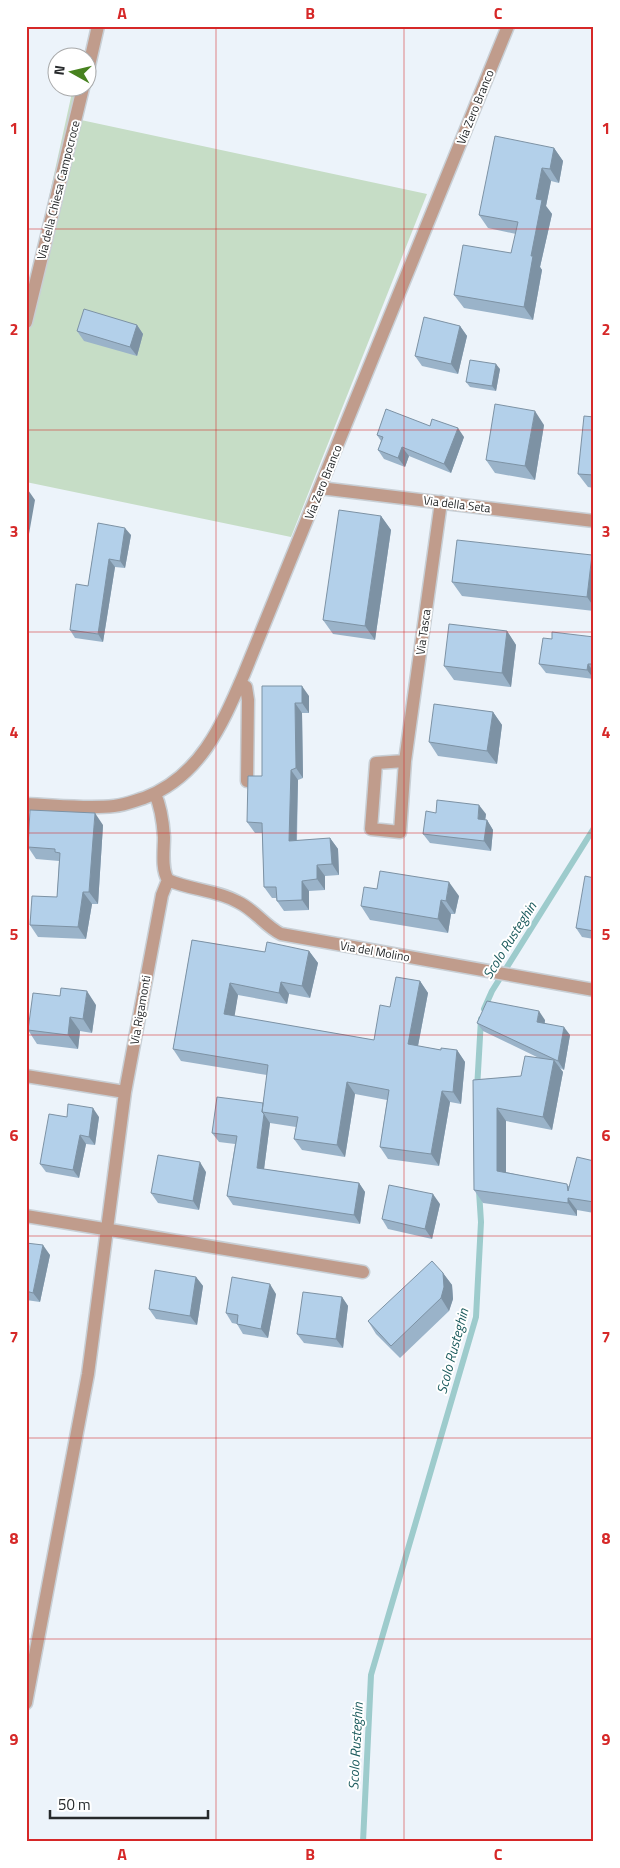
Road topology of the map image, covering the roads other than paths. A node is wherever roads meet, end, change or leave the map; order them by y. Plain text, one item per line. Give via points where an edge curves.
1 (98, 26) edge
2 (508, 26) edge
3 (93, 48) edge
4 (81, 98) edge
5 (26, 322) edge
6 (320, 488) junction
7 (441, 502) junction
8 (594, 521) edge
9 (240, 683) junction
10 (405, 761) junction
11 (247, 781) edge
12 (155, 794) junction
13 (26, 804) edge
14 (168, 880) junction
15 (594, 990) edge
16 (26, 1076) edge
17 (125, 1092) junction
18 (26, 1216) edge
19 (106, 1230) junction
20 (363, 1272) dead end
21 (26, 1702) edge

1 - 3 street
2 - 6 street, Via Zero Branco
4 - 5 street, Via della Chiesa Campocroce
6 - 7 street, Via della Seta
6 - 9 street, Via Zero Branco
7 - 8 street, Via della Seta
7 - 10 street, Via Tasca
9 - 11 street via 246,687 248,700
9 - 12 street, Via Zero Branco via 204,753 178,780
10 - 10 street, Via Tasca via 376,763 372,829 400,832
12 - 13 street, Via Zero Branco via 115,806
12 - 14 street, Via Rigamonti via 164,834 164,874
14 - 15 street, Via del Molino via 237,901 281,934
14 - 17 street, Via Rigamonti via 158,912
16 - 17 street
17 - 19 street, Via Rigamonti
18 - 19 street
19 - 20 street
19 - 21 street, Via Rigamonti via 88,1374

